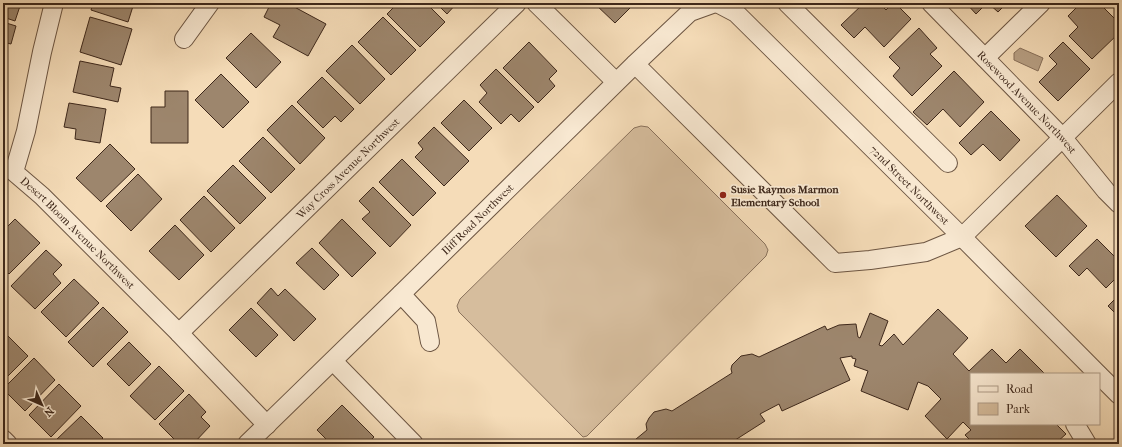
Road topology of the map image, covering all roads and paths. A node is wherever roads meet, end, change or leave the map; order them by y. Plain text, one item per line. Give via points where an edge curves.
1 (54, 3) edge
2 (210, 3) edge
3 (517, 3) edge
4 (536, 3) edge
5 (716, 3) edge
6 (787, 3) edge
7 (930, 3) edge
8 (1041, 3) edge
9 (184, 39) dead end
10 (985, 58) junction
11 (635, 64) junction
12 (616, 82) junction
13 (1119, 82) edge
14 (1063, 138) junction
15 (948, 163) dead end
16 (1119, 204) edge
17 (962, 237) junction
18 (401, 294) junction
19 (179, 333) junction
20 (430, 342) dead end
21 (333, 361) junction
22 (1096, 373) edge
23 (1100, 377) edge
24 (1119, 395) edge
25 (266, 425) junction
26 (1076, 425) edge
27 (3, 439) edge
28 (8, 444) edge
29 (247, 444) edge
30 (414, 444) edge
31 (1087, 444) edge

1 - 19 street, Desert Bloom Avenue Northwest via 26,131 14,172 42,196
2 - 9 street
3 - 19 street, Way Cross Avenue Northwest
4 - 12 street
5 - 11 street, Iliff Road Northwest via 690,12
5 - 17 street, 72nd Street Northwest via 736,13
6 - 15 street
7 - 10 street, Rosewood Avenue Northwest
8 - 10 street
10 - 14 street, Rosewood Avenue Northwest
11 - 12 street, Iliff Road Northwest
11 - 17 street via 835,263 926,252
12 - 18 street, Iliff Road Northwest
13 - 14 street
14 - 16 street, Rosewood Avenue Northwest
14 - 17 street
17 - 22 street, 72nd Street Northwest
18 - 20 street via 426,321
18 - 21 street, Iliff Road Northwest
19 - 25 street
21 - 25 street, Iliff Road Northwest
21 - 30 street
23 - 24 street, 72nd Street Northwest
25 - 29 street, Iliff Road Northwest
26 - 31 street
27 - 28 street

